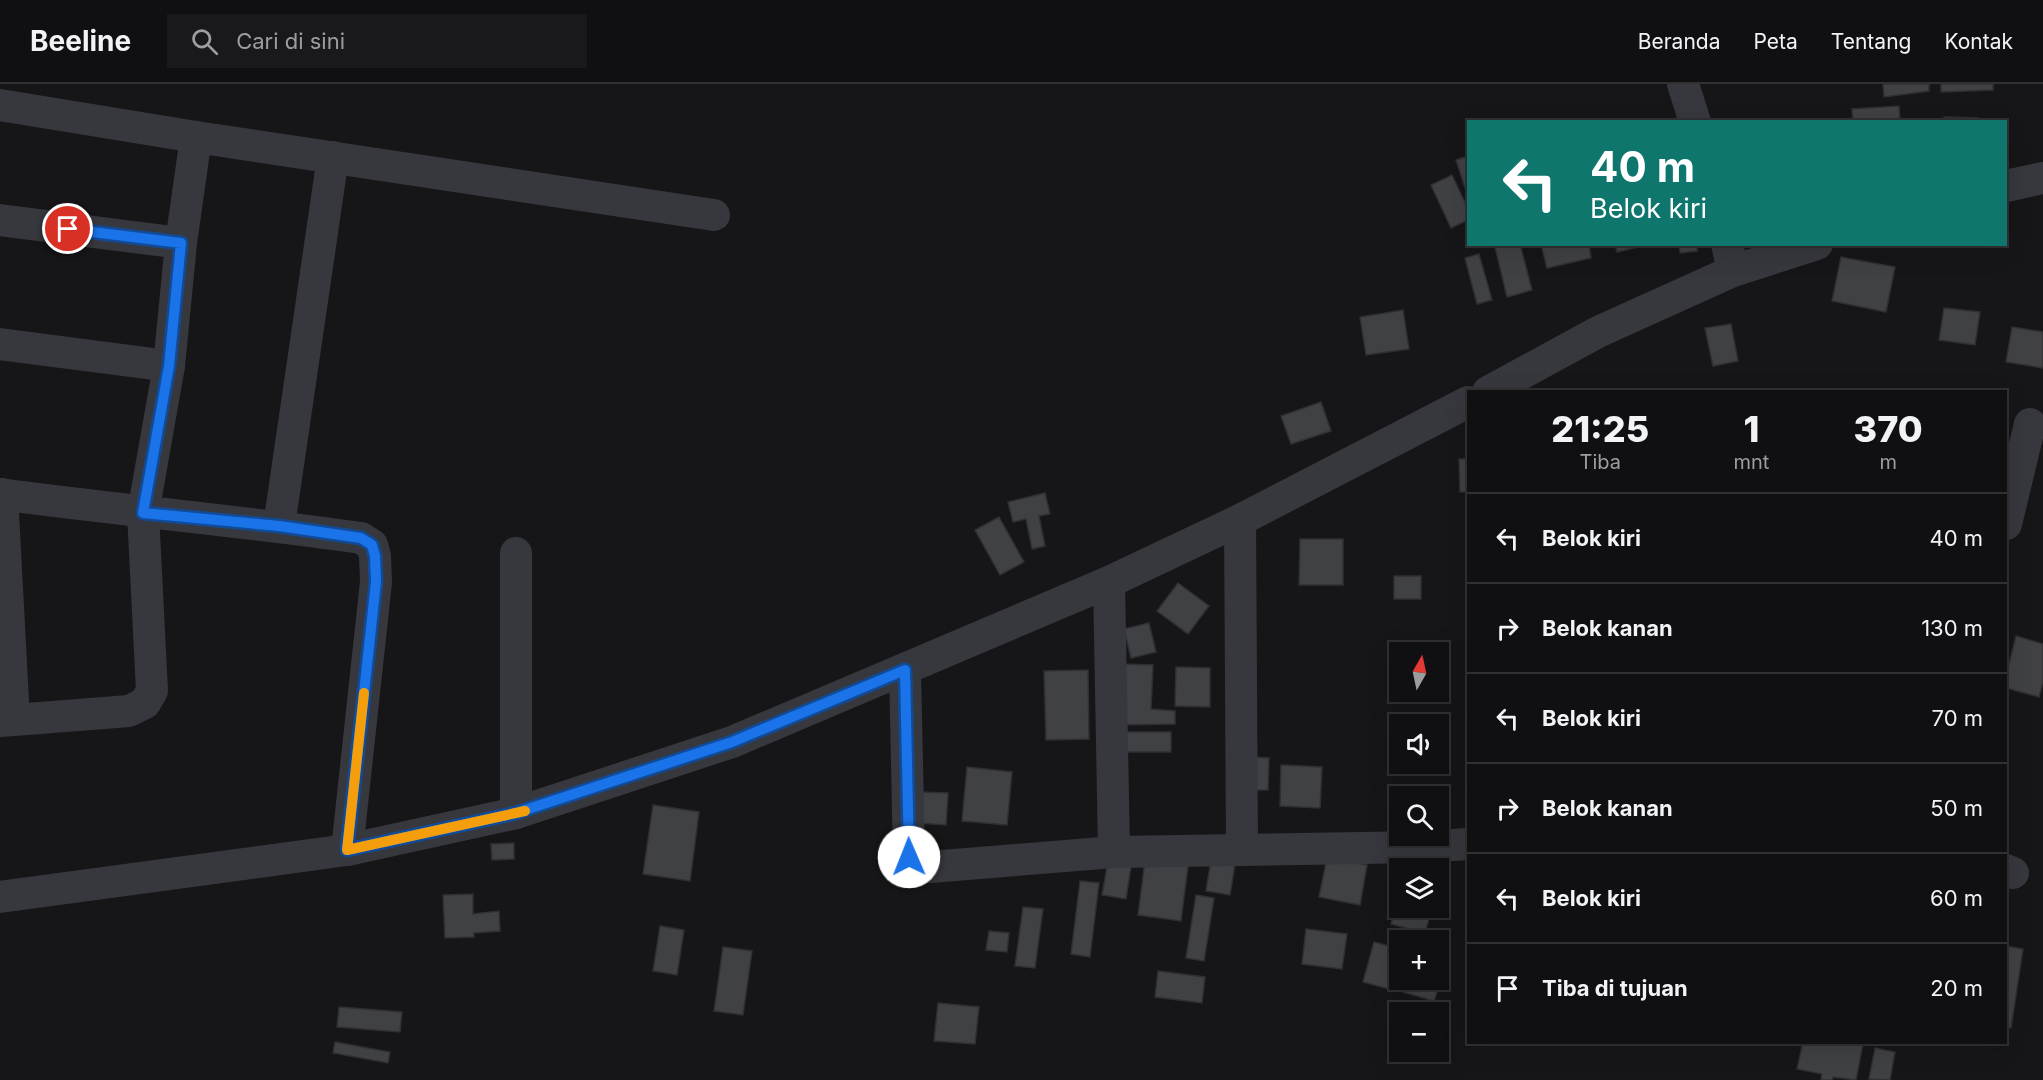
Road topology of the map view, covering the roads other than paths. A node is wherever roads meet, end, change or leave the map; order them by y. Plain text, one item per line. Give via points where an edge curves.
1 (1683, 84) edge
2 (0, 105) edge
3 (1694, 120) edge
4 (196, 137) junction
5 (333, 157) junction
6 (2043, 178) edge
7 (2007, 186) edge
8 (714, 215) dead end
9 (0, 220) edge
10 (181, 243) junction
11 (1805, 246) edge
12 (1730, 258) edge
13 (0, 344) edge
14 (169, 366) junction
15 (1492, 390) edge
16 (1467, 403) edge
17 (2030, 424) dead end
18 (1, 494) edge
19 (143, 513) junction
20 (1240, 520) junction
21 (2007, 520) edge
22 (279, 526) junction
23 (516, 552) dead end
24 (1109, 582) junction
25 (905, 670) junction
26 (7, 720) edge
27 (516, 813) junction
28 (1467, 844) edge
29 (1242, 849) junction
30 (347, 850) junction
31 (1114, 852) junction
32 (0, 897) edge

1 - 3 street
2 - 4 street
4 - 5 street
4 - 10 street
5 - 8 street
5 - 22 street
6 - 7 street
9 - 10 street
10 - 14 street
11 - 12 street
12 - 15 street
13 - 14 street
14 - 19 street
16 - 20 street
17 - 21 street
18 - 19 street
18 - 26 street
19 - 22 street
19 - 26 street via 152,691 145,703 129,711
20 - 24 street
20 - 29 street
22 - 30 street via 361,538 372,545 375,556 376,582
23 - 27 street
24 - 25 street
24 - 31 street
25 - 27 street via 732,742
25 - 31 street via 909,857 917,864 930,867
27 - 30 street
28 - 29 street
29 - 31 street
30 - 32 street

